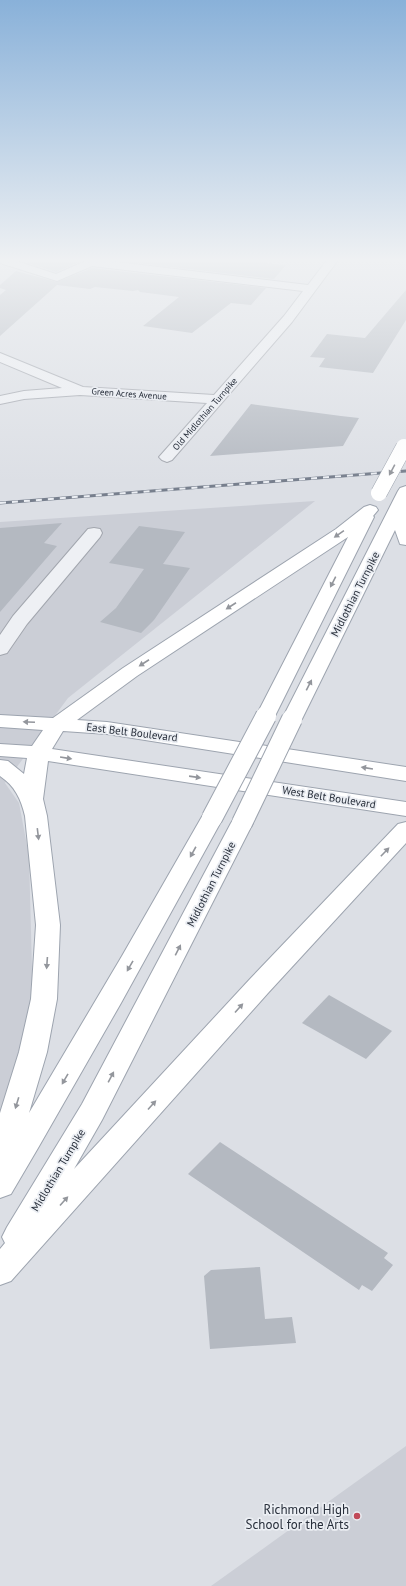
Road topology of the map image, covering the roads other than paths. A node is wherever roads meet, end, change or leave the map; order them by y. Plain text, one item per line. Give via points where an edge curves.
1 (276, 334) edge
2 (0, 357) edge
3 (81, 391) junction
4 (0, 400) edge
5 (217, 400) junction
6 (405, 445) edge
7 (168, 457) dead end
8 (406, 491) edge
9 (398, 509) junction
10 (370, 510) junction
11 (94, 533) dead end
12 (406, 540) edge
13 (0, 649) edge
14 (0, 721) edge
15 (58, 724) junction
16 (0, 750) edge
17 (38, 753) junction
18 (0, 766) edge
19 (406, 774) edge
20 (32, 799) junction
21 (406, 809) edge
22 (406, 829) edge
23 (0, 1160) edge
24 (0, 1186) edge
25 (0, 1270) edge

1 - 5 street, Old Midlothian Turnpike
2 - 3 street, Green Acres Avenue
3 - 4 street via 24,395
3 - 5 street, Green Acres Avenue
5 - 7 street, Old Midlothian Turnpike
6 -> 10 main road, bridge
8 - 9 main road, Midlothian Turnpike
9 - 12 main road
25 -> 9 main road, Midlothian Turnpike, bridge via 92,1112 167,970
10 -> 15 main road via 342,533 130,672
10 -> 24 main road, bridge via 266,716 152,928 60,1089
11 - 13 street via 20,620
15 -> 14 main road, East Belt Boulevard
15 - 17 main road
19 -> 15 main road, East Belt Boulevard via 107,728
16 - 17 main road
17 - 20 main road
17 -> 21 main road, West Belt Boulevard
18 - 20 main road via 15,776
20 -> 23 main road via 48,925 44,999 33,1052
25 -> 22 main road

